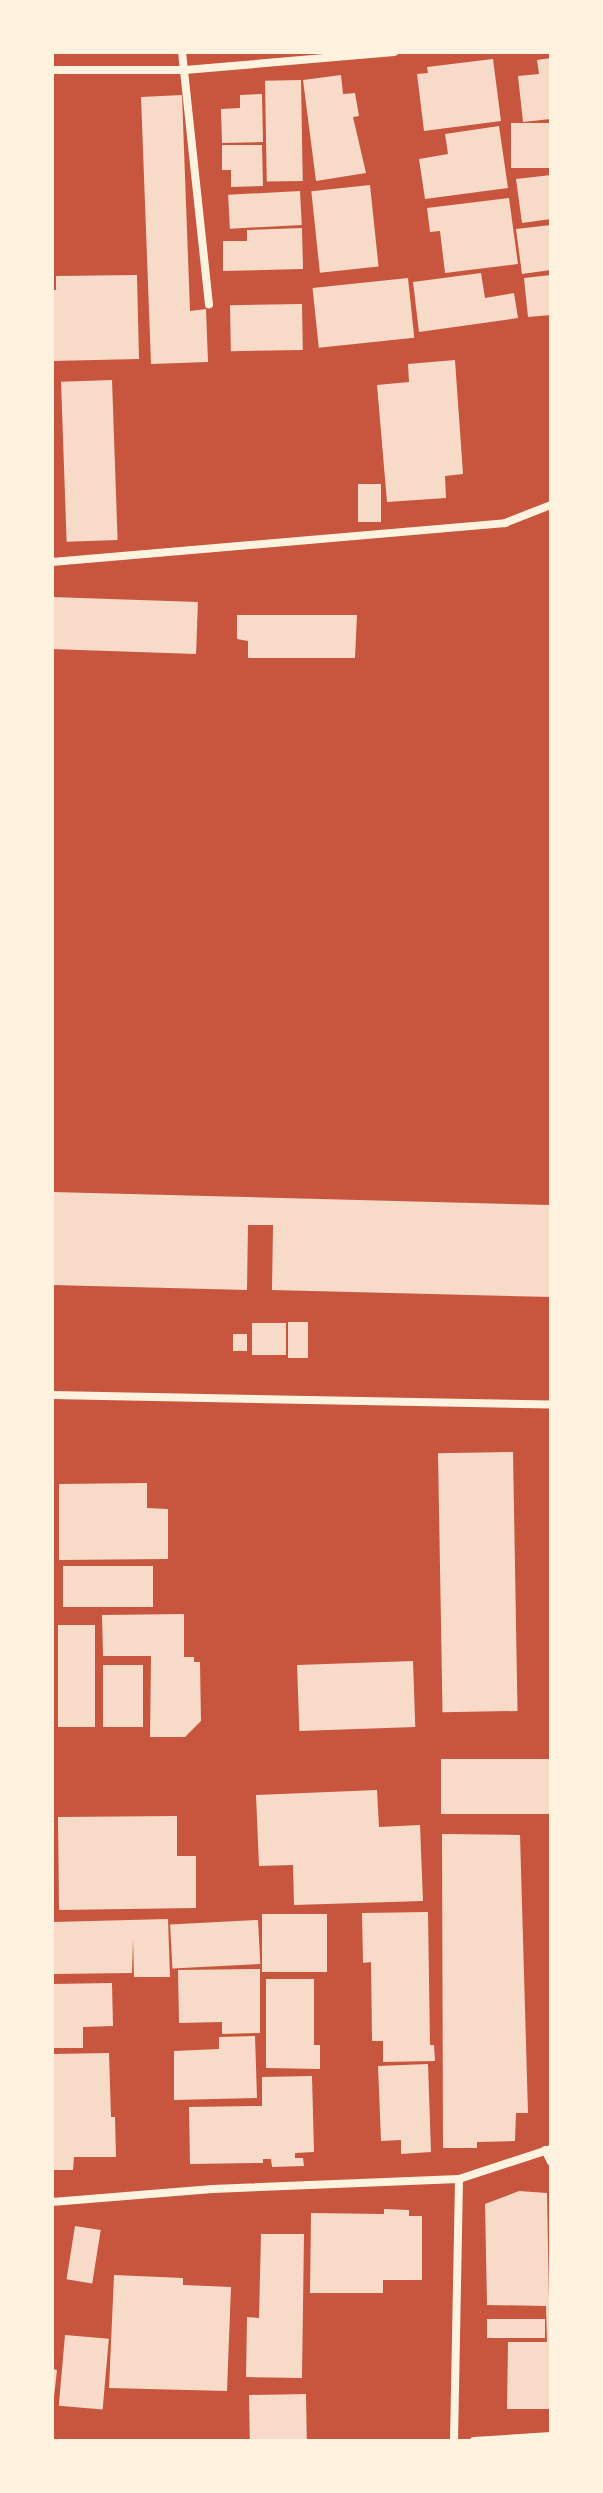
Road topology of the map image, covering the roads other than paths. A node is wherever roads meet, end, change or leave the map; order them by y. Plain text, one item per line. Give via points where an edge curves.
1 (182, 52) edge
2 (394, 52) edge
3 (52, 70) edge
4 (185, 70) junction
5 (209, 305) dead end
6 (551, 505) edge
7 (52, 562) edge
8 (52, 1395) edge
9 (551, 1405) edge
10 (548, 2149) edge
11 (551, 2162) edge
12 (459, 2179) junction
13 (52, 2202) edge
14 (551, 2436) edge
15 (454, 2441) edge
16 (474, 2441) edge

1 - 4 street
2 - 4 street
3 - 4 street
4 - 5 street
6 - 7 street via 505,523
8 - 9 street
10 - 11 street
10 - 12 street
12 - 13 street
12 - 15 street
14 - 16 street

